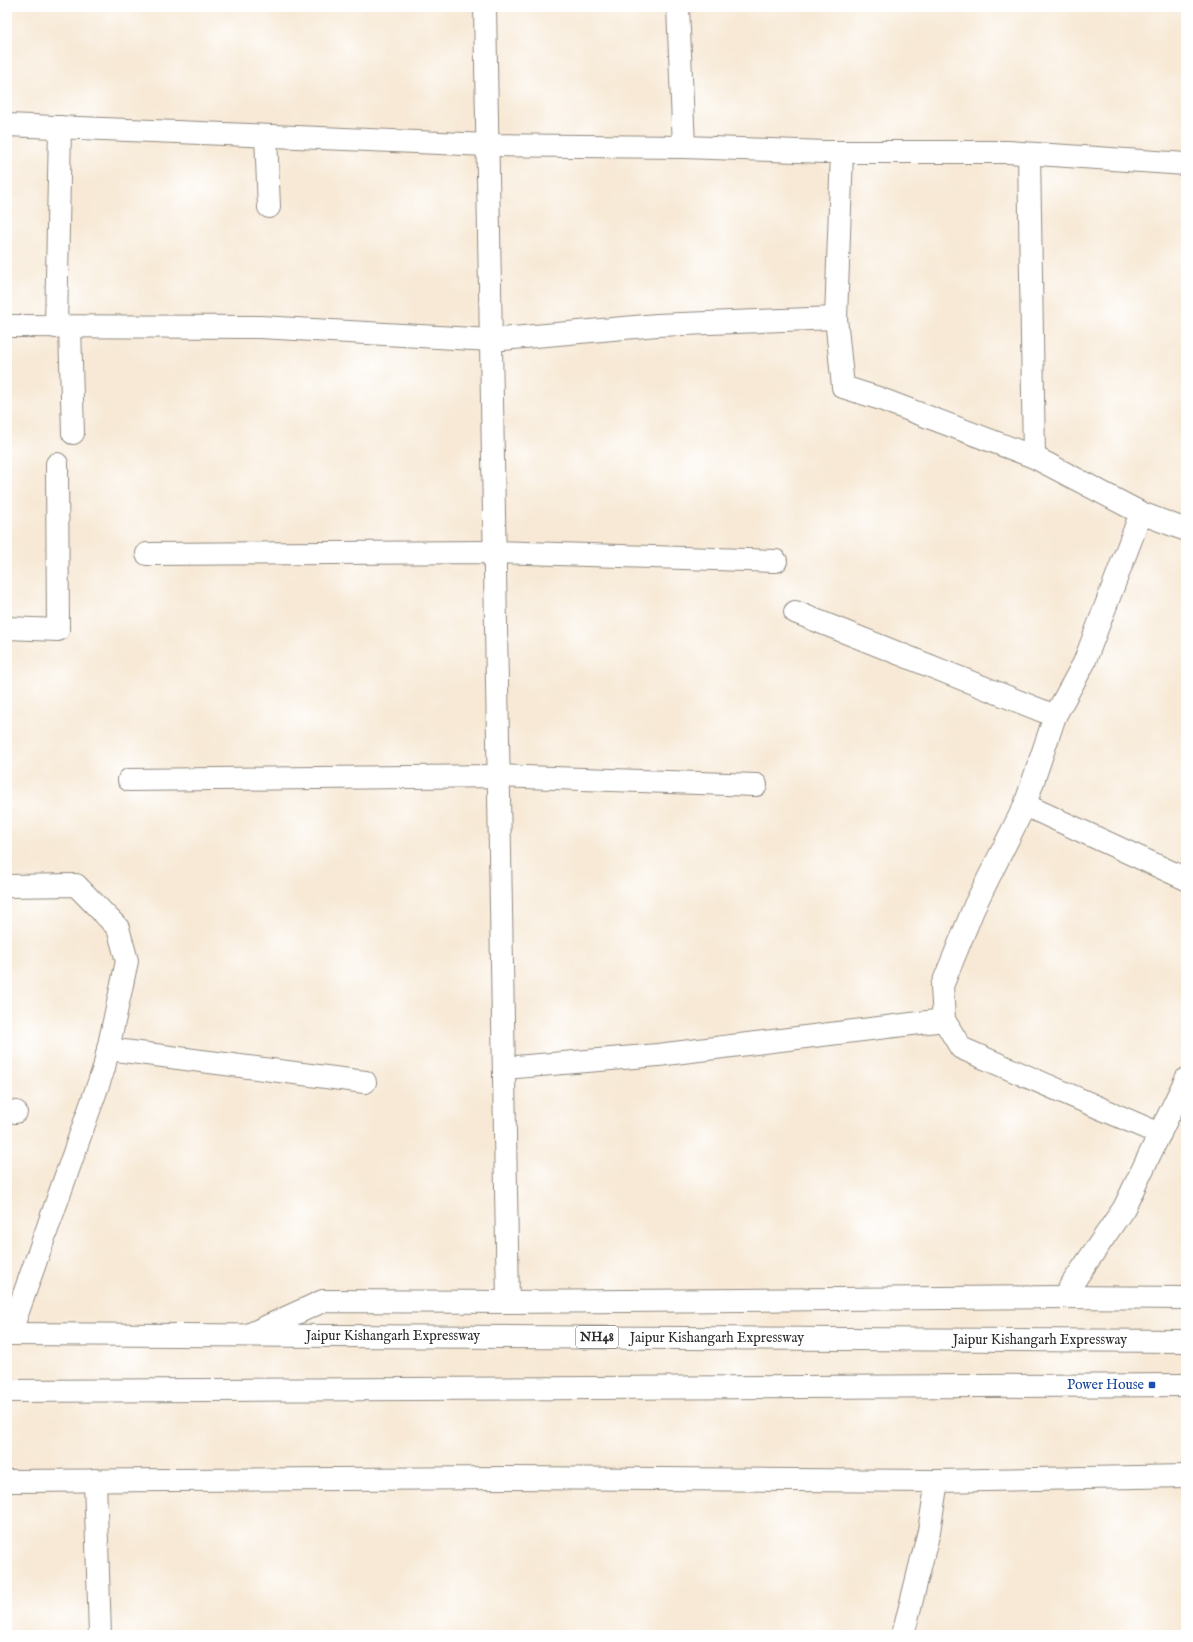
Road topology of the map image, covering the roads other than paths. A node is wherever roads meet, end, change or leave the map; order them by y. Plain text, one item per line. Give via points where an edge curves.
1 (485, 7) edge
2 (678, 7) edge
3 (7, 126) edge
4 (60, 127) junction
5 (266, 136) junction
6 (488, 145) junction
7 (684, 147) junction
8 (842, 152) junction
9 (1029, 154) junction
10 (1186, 164) edge
11 (269, 207) dead end
12 (836, 318) junction
13 (7, 326) edge
14 (63, 327) junction
15 (491, 340) junction
16 (73, 433) dead end
17 (1034, 457) junction
18 (57, 464) dead end
19 (1141, 513) junction
20 (1186, 530) edge
21 (494, 552) junction
22 (147, 554) dead end
23 (776, 561) dead end
24 (795, 612) dead end
25 (7, 628) edge
26 (1055, 716) junction
27 (499, 776) junction
28 (129, 780) dead end
29 (756, 785) dead end
30 (1025, 805) junction
31 (1186, 880) edge
32 (7, 886) edge
33 (944, 1020) junction
34 (108, 1049) junction
35 (504, 1068) junction
36 (1186, 1079) edge
37 (365, 1082) dead end
38 (1160, 1134) junction
39 (1063, 1297) junction
40 (1186, 1298) edge
41 (508, 1302) junction
42 (9, 1334) edge
43 (248, 1335) junction
44 (1186, 1341) edge
45 (1186, 1385) edge
46 (7, 1391) edge
47 (1186, 1476) edge
48 (95, 1480) junction
49 (7, 1481) edge
50 (937, 1481) junction
51 (100, 1635) edge
52 (903, 1635) edge

1 - 6 main road
2 - 7 main road
3 - 4 main road
4 - 5 main road
4 - 14 main road
5 - 6 main road
5 - 11 main road
6 - 7 main road
6 - 15 main road
7 - 8 main road
8 - 9 main road
8 - 12 main road
9 - 10 main road
9 - 17 main road
12 - 15 main road via 657,326
12 - 17 main road via 844,387
13 - 14 main road
14 - 15 main road via 260,327
14 - 16 main road
15 - 21 main road
17 - 19 main road
18 - 25 main road via 58,630
19 - 20 main road
19 - 26 main road via 1084,663
21 - 22 main road
21 - 23 main road
21 - 27 main road
24 - 26 main road
26 - 30 main road
27 - 28 main road
27 - 29 main road
27 - 35 main road
30 - 31 main road
30 - 33 main road via 975,906 942,986
32 - 34 main road via 76,885 118,928 127,961
33 - 35 main road via 658,1055
33 - 38 main road via 961,1048
34 - 37 main road
34 - 42 main road via 104,1068
35 - 41 main road
36 - 38 main road
38 - 39 main road via 1124,1208
39 - 40 main road
39 - 41 main road
41 - 43 main road via 323,1301
42 - 43 main road, Jaipur Kishangarh Expressway / NH48
43 - 44 main road, Jaipur Kishangarh Expressway / NH48
45 - 46 main road
47 - 50 main road
48 - 49 main road
48 - 50 main road via 516,1478
48 - 51 main road
50 - 52 main road via 929,1531

